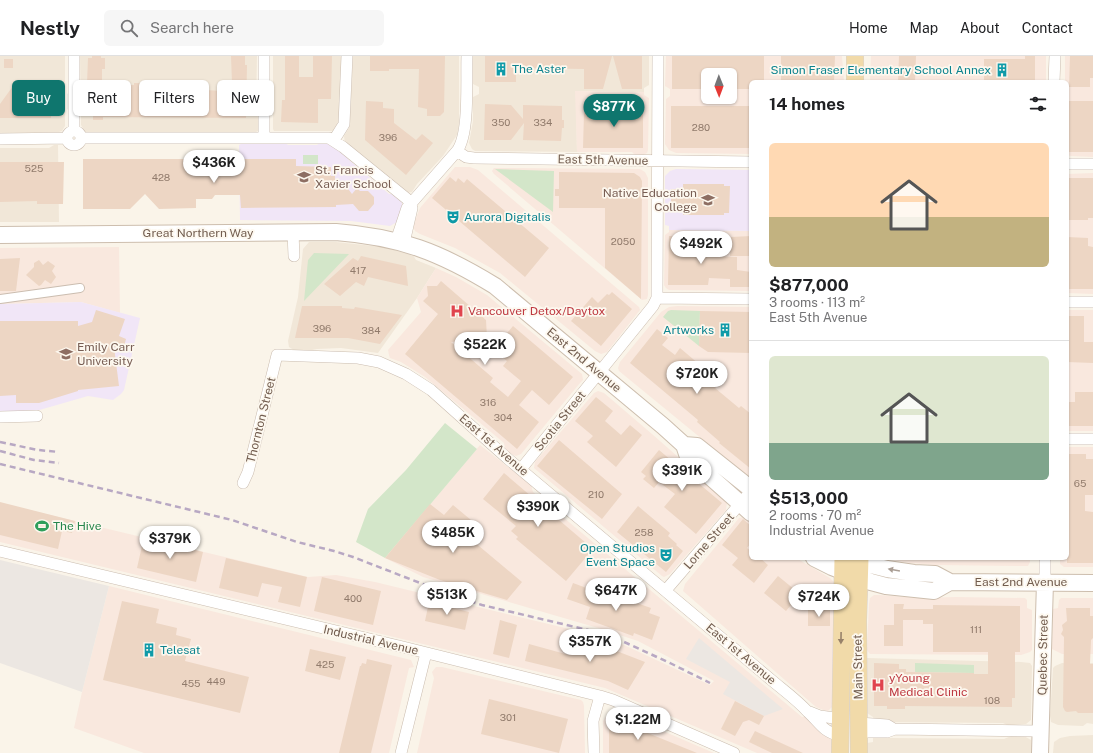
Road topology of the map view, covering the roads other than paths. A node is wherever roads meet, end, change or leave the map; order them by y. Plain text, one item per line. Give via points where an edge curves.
1 (74, 56) edge
2 (264, 56) edge
3 (347, 56) edge
4 (467, 56) edge
5 (658, 56) edge
6 (855, 56) edge
7 (1055, 56) edge
8 (855, 80) edge
9 (1054, 80) edge
10 (74, 136) junction
11 (264, 137) junction
12 (0, 139) edge
13 (334, 140) junction
14 (457, 151) junction
15 (657, 160) junction
16 (749, 162) edge
17 (1069, 164) edge
18 (1093, 164) edge
19 (412, 203) junction
20 (293, 233) junction
21 (0, 235) edge
22 (400, 242) junction
23 (294, 256) dead end
24 (80, 288) dead end
25 (0, 298) edge
26 (657, 298) junction
27 (749, 299) edge
28 (1069, 302) edge
29 (1093, 302) edge
30 (277, 356) joint
31 (599, 373) junction
32 (37, 416) dead end
33 (0, 417) edge
34 (1069, 438) edge
35 (1093, 439) edge
36 (684, 445) junction
37 (521, 469) junction
38 (243, 483) dead end
39 (749, 488) edge
40 (749, 496) edge
41 (745, 508) edge
42 (0, 551) edge
43 (823, 560) edge
44 (858, 560) edge
45 (860, 560) edge
46 (1045, 560) edge
47 (842, 564) edge
48 (859, 578) junction
49 (950, 582) junction
50 (1045, 582) junction
51 (1093, 583) edge
52 (666, 590) junction
53 (426, 653) junction
54 (600, 696) junction
55 (809, 712) junction
56 (859, 727) junction
57 (840, 728) junction
58 (1041, 731) junction
59 (401, 753) edge
60 (594, 753) edge
61 (734, 753) edge
62 (840, 753) edge
63 (859, 753) edge
64 (1040, 753) edge

1 - 10 street
2 - 11 street
3 - 13 street via 344,124
4 - 14 street via 466,122 462,143
5 - 15 street
6 - 8 main road
7 - 9 street
10 - 11 street
10 - 12 street
11 - 13 street via 326,137
13 - 19 street
14 - 15 street, East 5th Avenue via 466,157 474,158
14 - 19 street
15 - 16 street, East 5th Avenue
15 - 26 street
17 - 18 street
19 - 22 street via 413,211
20 - 21 main road, Great Northern Way
20 - 22 main road, Great Northern Way via 363,234
20 - 23 street
22 - 31 main road, East 2nd Avenue via 446,258 495,286
24 - 25 street
26 - 27 street
26 - 31 street, Scotia Street
28 - 29 street
30 - 37 street, East 1st Avenue via 358,358 379,362 406,374 431,390
30 - 38 street, Thornton Street
31 - 36 main road, East 2nd Avenue
31 - 37 street, Scotia Street
32 - 33 street
34 - 35 street
36 - 39 main road, East 2nd Avenue via 697,446
36 - 41 main road, East 2nd Avenue via 688,457
37 - 52 street, East 1st Avenue
40 - 41 street, Lorne Street
41 - 52 street, Lorne Street
42 - 53 street, Industrial Avenue
43 - 47 main road, East 2nd Avenue
44 - 48 main road, Main Street
49 -> 45 main road, East 2nd Avenue via 935,574 900,571
46 - 50 street, Quebec Street
47 - 48 main road, East 2nd Avenue
47 -> 57 main road, Main Street
48 - 49 main road, East 2nd Avenue via 886,586 934,590
48 - 56 main road, Main Street
49 - 50 main road, East 2nd Avenue
50 - 51 main road, East 2nd Avenue
50 - 58 main road, Quebec Street
52 - 55 street, East 1st Avenue
53 - 54 street, Industrial Avenue
53 - 59 street
54 - 60 street via 593,720
54 - 61 street, Industrial Avenue
55 - 57 street, East 1st Avenue
55 - 57 street, East 1st Avenue via 830,733
56 - 58 street via 887,732 895,729
56 - 63 main road, Main Street
57 - 62 main road, Main Street
58 - 64 main road, Quebec Street

